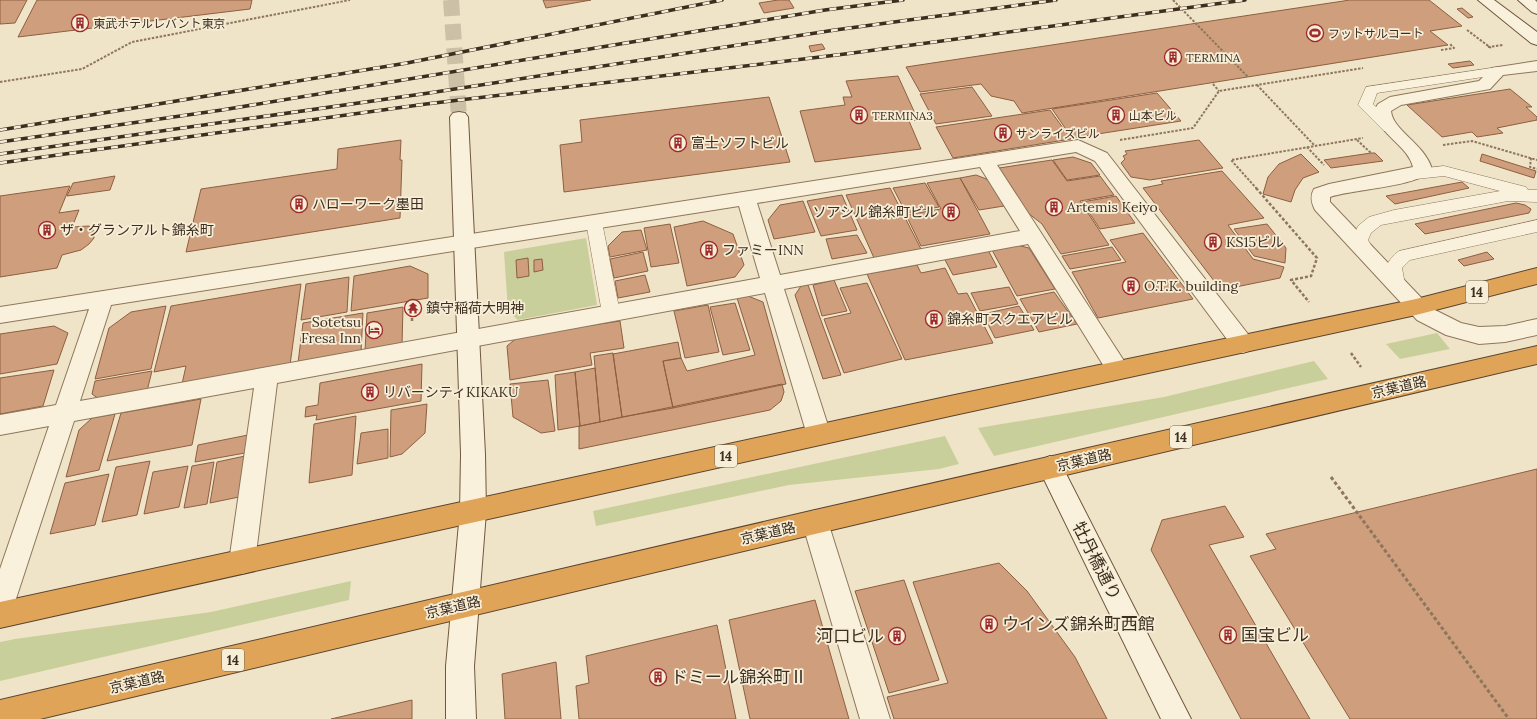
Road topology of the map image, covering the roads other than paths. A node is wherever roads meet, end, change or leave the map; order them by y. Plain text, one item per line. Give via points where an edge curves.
1 (1485, 0) edge
2 (1525, 0) edge
3 (1537, 9) edge
4 (1537, 40) edge
5 (1537, 66) edge
6 (459, 117) tunnel mouth
7 (985, 160) junction
8 (1416, 174) junction
9 (1537, 196) edge
10 (746, 198) junction
11 (594, 222) junction
12 (1537, 226) edge
13 (1033, 236) junction
14 (464, 243) junction
15 (1365, 251) junction
16 (1537, 276) edge
17 (772, 283) junction
18 (1396, 284) junction
19 (103, 298) junction
20 (1416, 307) junction
21 (611, 313) junction
22 (0, 315) edge
23 (1537, 327) edge
24 (469, 338) junction
25 (1242, 344) junction
26 (1537, 355) edge
27 (1118, 370) junction
28 (267, 376) junction
29 (64, 413) junction
30 (0, 425) edge
31 (818, 435) junction
32 (1050, 468) junction
33 (473, 512) junction
34 (815, 522) junction
35 (242, 562) junction
36 (467, 604) junction
37 (0, 608) edge
38 (0, 615) edge
39 (0, 714) edge
40 (461, 719) edge
41 (875, 719) edge
42 (1176, 719) edge

1 - 4 street
2 - 3 street
5 - 8 street via 1498,71 1484,85 1407,98 1388,104 1382,112 1389,128 1418,155 1422,163 1423,169
6 - 14 street
7 - 10 street
7 - 13 street
7 - 25 street via 1078,146 1101,157
8 - 9 lane via 1444,171
8 - 15 street via 1321,193 1322,205
9 - 15 lane via 1508,195 1375,221 1364,230 1360,240
10 - 11 street
10 - 17 street
11 - 14 street
11 - 21 lane
12 - 18 lane via 1405,255 1395,263 1392,273
13 - 17 street
13 - 27 street
14 - 19 street
14 - 24 street
15 - 18 street
16 - 20 highway, 14
17 - 21 street
17 - 31 street
18 - 20 street
19 - 22 street
19 - 29 street
20 - 23 street via 1444,325 1482,337
20 - 25 highway, 14
21 - 24 street
24 - 28 street
24 - 33 street
25 - 27 highway, 14
26 - 32 highway, 京葉道路 / 14
27 - 31 highway, 14
28 - 29 street
28 - 35 street
29 - 30 street
29 - 37 street
31 - 33 highway, 14
32 - 34 highway, 京葉道路 / 14
32 - 42 street, 牡丹橋通り
33 - 35 highway, 14
33 - 36 street
34 - 36 highway, 京葉道路 / 14
34 - 41 street
35 - 38 highway, 14
36 - 39 highway, 京葉道路 / 14
36 - 40 street via 460,666

